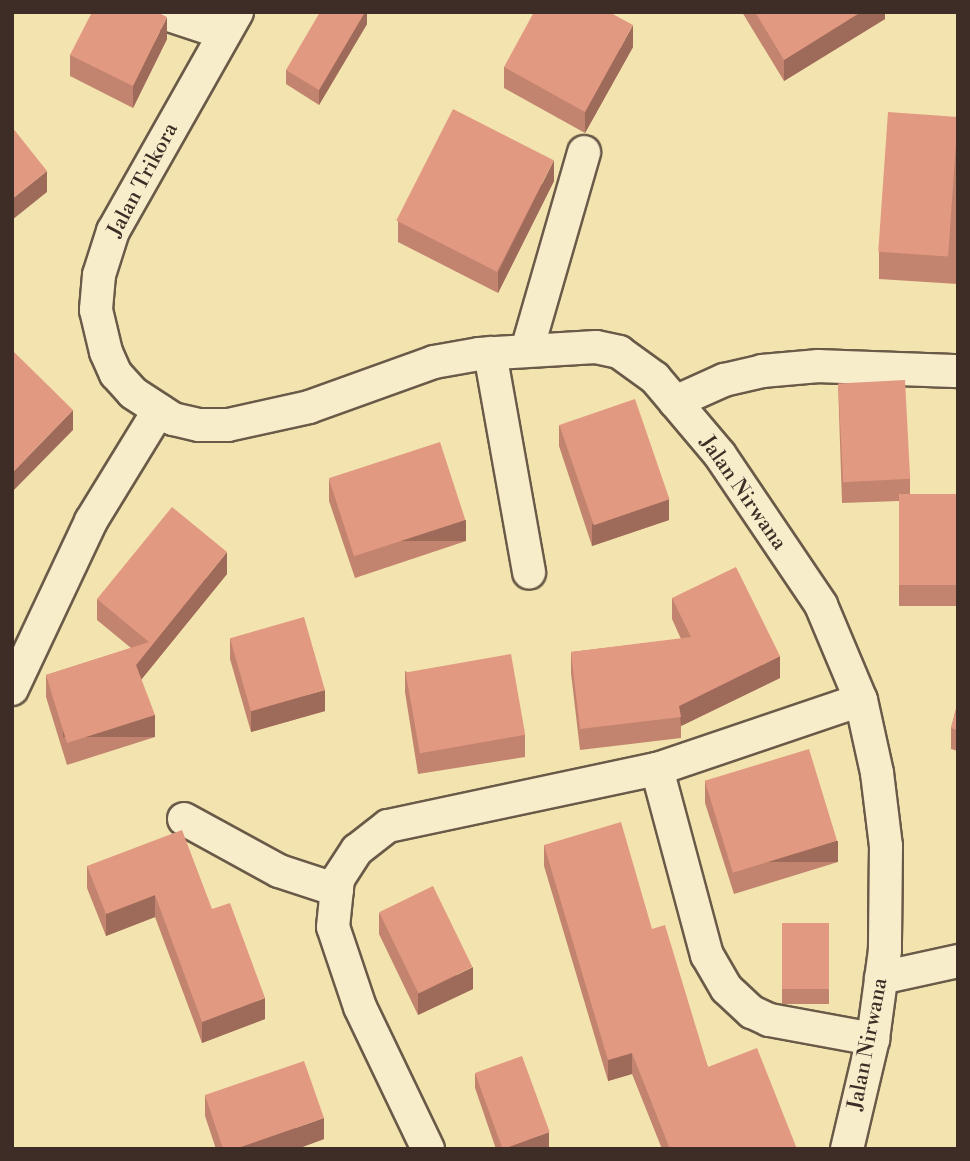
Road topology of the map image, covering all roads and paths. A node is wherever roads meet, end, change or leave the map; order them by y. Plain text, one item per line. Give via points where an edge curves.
1 (160, 12) edge
2 (230, 23) edge
3 (584, 152) dead end
4 (527, 350) junction
5 (489, 353) junction
6 (958, 371) edge
7 (133, 393) joint
8 (675, 402) junction
9 (159, 410) junction
10 (529, 573) dead end
11 (12, 690) edge
12 (861, 701) junction
13 (657, 769) junction
14 (184, 819) dead end
15 (337, 890) junction
16 (958, 961) edge
17 (881, 978) junction
18 (873, 1039) junction
19 (428, 1149) edge
20 (847, 1149) edge

1 - 2 street
2 - 7 street, Jalan Trikora via 113,231 99,275 96,310 106,352 116,374
3 - 4 street
4 - 5 street, Jalan Nirwana
4 - 8 street, Jalan Nirwana via 596,347 619,352 655,378
5 - 9 street, Jalan Nirwana via 434,362 309,407 228,425 199,425 173,419
5 - 10 street
6 - 8 street via 819,366 762,371 724,380
7 - 9 street, Jalan Nirwana
8 - 12 street, Jalan Nirwana via 720,455 821,605
9 - 11 street via 91,521
12 - 13 street
12 - 17 street, Jalan Nirwana via 877,773 886,846
13 - 15 street via 388,826 357,850 338,879
13 - 18 street via 707,955 727,989 752,1012 769,1020
14 - 15 street via 279,871
15 - 19 street via 333,927 360,1007
16 - 17 street
17 - 18 street, Jalan Nirwana
18 - 20 street, Jalan Nirwana

